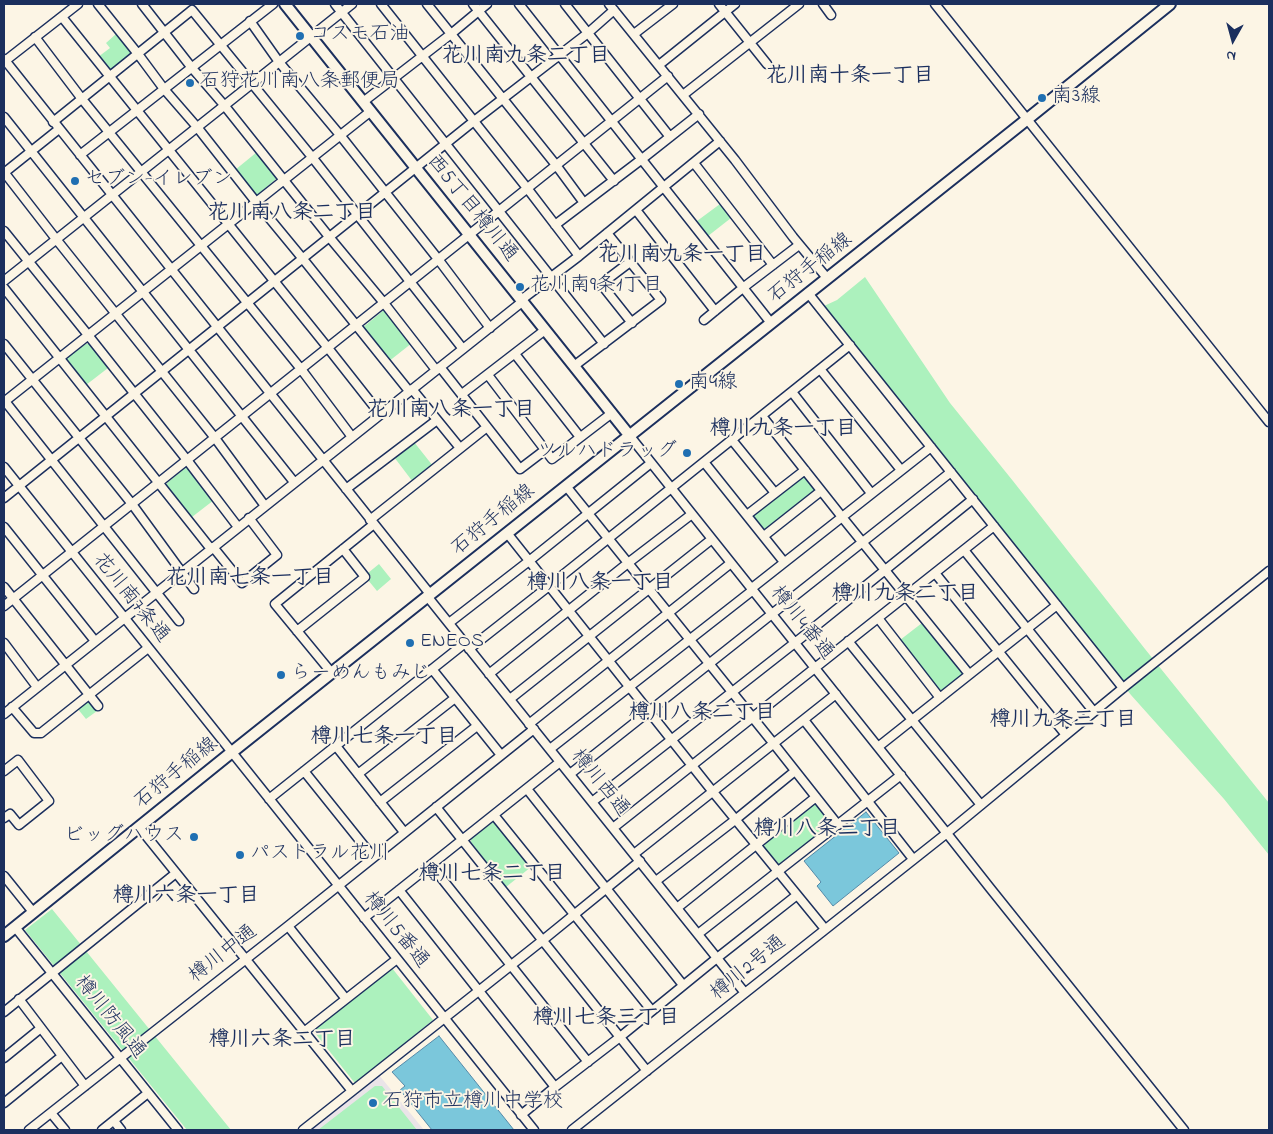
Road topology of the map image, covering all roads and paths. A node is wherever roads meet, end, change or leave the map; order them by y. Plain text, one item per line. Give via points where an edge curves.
1 (78, 4) edge
2 (98, 4) edge
3 (142, 4) edge
4 (272, 4) edge
5 (285, 4) edge
6 (335, 4) edge
7 (352, 4) edge
8 (381, 4) edge
9 (427, 4) edge
10 (473, 4) edge
11 (487, 4) edge
12 (519, 4) edge
13 (565, 4) edge
14 (673, 4) edge
15 (719, 4) edge
16 (735, 4) edge
17 (799, 4) edge
18 (822, 4) edge
19 (935, 4) edge
20 (1170, 4) edge
21 (612, 7) edge
22 (479, 11) junction
23 (342, 12) junction
24 (725, 12) junction
25 (831, 15) dead end
26 (62, 16) junction
27 (250, 21) junction
28 (164, 33) junction
29 (588, 33) junction
30 (451, 34) junction
31 (634, 34) junction
32 (311, 37) junction
33 (35, 38) junction
34 (749, 43) junction
35 (220, 45) junction
36 (138, 54) junction
37 (560, 54) junction
38 (422, 56) junction
39 (5, 62) edge
40 (279, 62) junction
41 (767, 64) dead end
42 (659, 65) junction
43 (192, 68) junction
44 (668, 76) junction
45 (109, 77) junction
46 (531, 77) junction
47 (394, 78) junction
48 (252, 83) junction
49 (164, 89) junction
50 (683, 95) junction
51 (640, 98) junction
52 (82, 99) junction
53 (503, 99) junction
54 (363, 102) junction
55 (224, 105) junction
56 (137, 111) junction
57 (371, 111) junction
58 (698, 114) junction
59 (4, 117) edge
60 (1027, 119) junction
61 (612, 120) junction
62 (53, 122) junction
63 (474, 122) junction
64 (197, 127) junction
65 (59, 129) junction
66 (109, 132) junction
67 (340, 135) junction
68 (670, 137) junction
69 (720, 142) junction
70 (583, 143) junction
71 (446, 145) junction
72 (169, 149) junction
73 (31, 151) junction
74 (80, 155) junction
75 (312, 157) junction
76 (642, 159) junction
77 (694, 163) junction
78 (556, 165) junction
79 (416, 168) junction
80 (142, 171) junction
81 (4, 173) edge
82 (284, 180) junction
83 (614, 180) junction
84 (664, 186) junction
85 (527, 188) junction
86 (385, 193) junction
87 (112, 195) junction
88 (256, 202) junction
89 (584, 203) junction
90 (636, 210) junction
91 (499, 211) junction
92 (357, 216) junction
93 (83, 217) junction
94 (229, 223) junction
95 (555, 225) junction
96 (4, 231) edge
97 (607, 233) junction
98 (469, 234) junction
99 (330, 238) junction
100 (56, 239) junction
101 (800, 245) junction
102 (201, 246) junction
103 (579, 256) junction
104 (303, 259) junction
105 (438, 259) junction
106 (28, 261) junction
107 (630, 262) junction
108 (773, 265) junction
109 (171, 269) junction
110 (551, 277) junction
111 (827, 278) junction
112 (4, 281) edge
113 (411, 281) junction
114 (275, 282) junction
115 (744, 287) junction
116 (4, 288) edge
117 (142, 292) junction
118 (808, 293) junction
119 (522, 301) junction
120 (384, 303) junction
121 (248, 304) junction
122 (716, 311) junction
123 (115, 314) junction
124 (704, 320) dead end
125 (771, 322) junction
126 (632, 323) junction
127 (356, 326) junction
128 (218, 328) junction
129 (490, 328) junction
130 (545, 330) junction
131 (88, 335) junction
132 (4, 344) edge
133 (604, 344) junction
134 (850, 346) junction
135 (328, 348) junction
136 (463, 349) junction
137 (189, 350) junction
138 (515, 354) junction
139 (59, 358) junction
140 (574, 366) junction
141 (438, 368) junction
142 (301, 369) junction
143 (820, 369) junction
144 (161, 372) junction
145 (488, 375) junction
146 (32, 380) junction
147 (411, 390) junction
148 (792, 392) junction
149 (134, 394) junction
150 (270, 394) junction
151 (462, 394) junction
152 (4, 401) edge
153 (380, 414) junction
154 (612, 414) junction
155 (106, 416) junction
156 (242, 416) junction
157 (762, 416) junction
158 (437, 420) junction
159 (1269, 422) edge
160 (487, 427) junction
161 (629, 435) junction
162 (352, 437) junction
163 (580, 437) junction
164 (78, 438) junction
165 (215, 438) junction
166 (732, 440) junction
167 (931, 446) junction
168 (460, 448) junction
169 (545, 450) junction
170 (51, 460) junction
171 (187, 460) junction
172 (322, 460) junction
173 (704, 462) junction
174 (652, 463) junction
175 (4, 467) edge
176 (805, 470) junction
177 (902, 470) junction
178 (951, 472) junction
179 (294, 482) junction
180 (159, 483) junction
181 (19, 486) junction
182 (566, 486) junction
183 (672, 488) junction
184 (346, 490) junction
185 (822, 491) junction
186 (776, 493) junction
187 (871, 494) junction
188 (4, 498) edge
189 (973, 499) junction
190 (132, 504) junction
191 (265, 506) junction
192 (588, 513) junction
193 (692, 514) junction
194 (747, 515) junction
195 (842, 517) junction
196 (249, 518) junction
197 (372, 522) junction
198 (994, 526) junction
199 (4, 527) edge
200 (103, 527) junction
201 (238, 527) junction
202 (507, 533) junction
203 (764, 536) junction
204 (608, 538) junction
205 (712, 539) junction
206 (863, 543) junction
207 (212, 548) junction
208 (343, 549) junction
209 (964, 550) junction
210 (72, 552) junction
211 (529, 561) junction
212 (784, 562) junction
213 (628, 563) junction
214 (731, 563) junction
215 (885, 570) junction
216 (1269, 571) edge
217 (182, 572) junction
218 (935, 573) junction
219 (43, 575) junction
220 (550, 586) junction
221 (4, 587) edge
222 (194, 588) dead end
223 (649, 589) junction
224 (752, 589) junction
225 (155, 593) junction
226 (428, 595) junction
227 (906, 596) junction
228 (13, 599) junction
229 (1057, 605) junction
230 (4, 606) edge
231 (569, 611) junction
232 (669, 613) junction
233 (772, 614) junction
234 (124, 618) junction
235 (878, 618) junction
236 (178, 621) dead end
237 (449, 623) junction
238 (1028, 628) junction
239 (297, 631) junction
240 (589, 636) junction
241 (690, 639) junction
242 (96, 641) junction
243 (848, 641) junction
244 (795, 642) junction
245 (4, 643) edge
246 (467, 646) junction
247 (148, 648) junction
248 (998, 651) junction
249 (609, 661) junction
250 (66, 664) junction
251 (710, 664) junction
252 (815, 667) junction
253 (432, 669) junction
254 (332, 672) junction
255 (489, 674) junction
256 (969, 674) junction
257 (37, 687) junction
258 (629, 687) junction
259 (1123, 688) junction
260 (732, 691) junction
261 (90, 694) junction
262 (836, 694) junction
263 (455, 698) junction
264 (940, 698) junction
265 (510, 699) junction
266 (4, 702) edge
267 (98, 706) dead end
268 (8, 710) edge
269 (649, 712) junction
270 (1094, 712) junction
271 (753, 717) junction
272 (804, 720) junction
273 (911, 720) junction
274 (477, 726) junction
275 (531, 726) junction
276 (1066, 735) junction
277 (671, 740) junction
278 (774, 744) junction
279 (336, 746) junction
280 (878, 747) junction
281 (550, 749) junction
282 (232, 752) junction
283 (500, 755) junction
284 (560, 762) junction
285 (692, 765) junction
286 (4, 771) edge
287 (795, 771) junction
288 (304, 772) junction
289 (358, 774) junction
290 (570, 774) junction
291 (901, 775) junction
292 (527, 789) junction
293 (713, 792) junction
294 (816, 797) junction
295 (269, 799) junction
296 (380, 802) junction
297 (592, 802) junction
298 (868, 802) junction
299 (981, 805) junction
300 (436, 807) junction
301 (494, 815) junction
302 (4, 818) edge
303 (735, 820) junction
304 (838, 825) junction
305 (139, 827) junction
306 (613, 828) junction
307 (404, 832) junction
308 (947, 832) junction
309 (463, 839) junction
310 (756, 845) junction
311 (634, 854) junction
312 (373, 857) junction
313 (913, 859) junction
314 (640, 861) junction
315 (431, 865) junction
316 (778, 872) junction
317 (176, 873) junction
318 (4, 876) edge
319 (656, 881) junction
320 (338, 885) junction
321 (606, 889) junction
322 (399, 890) junction
323 (797, 896) junction
324 (677, 908) junction
325 (33, 912) junction
326 (574, 914) junction
327 (364, 918) junction
328 (288, 926) junction
329 (15, 927) junction
330 (825, 929) junction
331 (698, 934) junction
332 (4, 936) edge
333 (543, 940) junction
334 (717, 958) junction
335 (245, 959) junction
336 (397, 959) junction
337 (510, 965) junction
338 (52, 973) junction
339 (683, 986) junction
340 (478, 990) junction
341 (745, 993) junction
342 (346, 999) junction
343 (19, 1000) junction
344 (652, 1011) junction
345 (4, 1012) edge
346 (444, 1018) junction
347 (41, 1028) junction
348 (304, 1032) junction
349 (620, 1037) junction
350 (62, 1056) junction
351 (4, 1058) edge
352 (120, 1058) junction
353 (588, 1062) junction
354 (647, 1071) junction
355 (85, 1086) junction
356 (555, 1087) junction
357 (352, 1091) junction
358 (148, 1093) junction
359 (4, 1103) edge
360 (51, 1113) junction
361 (521, 1115) junction
362 (114, 1121) junction
363 (29, 1130) edge
364 (65, 1130) edge
365 (102, 1130) edge
366 (121, 1130) edge
367 (178, 1130) edge
368 (303, 1130) edge
369 (534, 1130) edge
370 (572, 1130) edge
371 (1184, 1130) edge

1 - 26 street
2 - 36 street
3 - 28 street
4 - 27 street
5 - 32 main road, 西5丁目樽川通
6 - 23 street
7 - 23 street
8 - 38 street
9 - 30 street
10 - 22 street
11 - 22 street
12 - 37 street
13 - 29 street
14 - 31 street
15 - 24 street
16 - 24 street
17 - 34 street
18 - 25 street
19 - 60 street
20 - 60 main road, 石狩手稲線
21 - 29 street
21 - 31 street
22 - 30 street
22 - 46 street
23 - 32 street
23 - 47 street
24 - 34 street
24 - 42 street
26 - 33 street
26 - 45 street
27 - 35 street
27 - 40 street
28 - 35 street via 192,10
28 - 36 street
28 - 43 street
29 - 37 street
29 - 51 street
30 - 38 street
30 - 53 street
31 - 42 street
32 - 40 street
32 - 54 main road, 西5丁目樽川通
33 - 39 street
33 - 52 street
34 - 41 street
34 - 50 street
35 - 43 street
35 - 48 street
36 - 45 street
36 - 49 street
37 - 46 street
37 - 61 street
38 - 47 street
38 - 63 street
39 - 62 street, 樽川西通
40 - 48 street
40 - 67 street
42 - 44 street
43 - 49 street
43 - 55 street
44 - 50 street
44 - 51 street
45 - 52 street
45 - 56 street
46 - 53 street
46 - 70 street
47 - 54 street
47 - 71 street
48 - 55 street
48 - 75 street
49 - 56 street
49 - 64 street
50 - 58 street
51 - 61 street
51 - 68 street
52 - 62 street
52 - 66 street
53 - 63 street
53 - 78 street
54 - 57 main road, 西5丁目樽川通
55 - 64 street
55 - 82 street
56 - 66 street
56 - 72 street
57 - 67 street
57 - 79 main road, 西5丁目樽川通
58 - 68 street
58 - 69 street
59 - 73 street
60 - 111 main road, 石狩手稲線
60 - 159 street
61 - 70 street
61 - 76 street
62 - 65 street, 樽川西通
63 - 71 street
63 - 85 street
64 - 72 street
64 - 88 street
65 - 73 street
65 - 74 street, 樽川西通
66 - 74 street
66 - 80 street
67 - 75 street
67 - 86 street
68 - 76 street
69 - 77 street
69 - 101 street
70 - 78 street
70 - 83 street
71 - 79 street
71 - 91 street
72 - 80 street
72 - 94 street
73 - 81 street
73 - 93 street
74 - 87 street, 樽川西通
75 - 82 street
75 - 92 street
76 - 83 street
76 - 84 street
77 - 84 street
77 - 108 street
78 - 85 street
78 - 89 street
79 - 86 street
79 - 98 main road, 西5丁目樽川通
80 - 87 street
80 - 102 street
81 - 100 street
82 - 88 street
82 - 99 street
83 - 89 street
84 - 90 street
84 - 115 street
85 - 91 street
85 - 95 street
86 - 92 street
86 - 105 street
87 - 93 street
87 - 109 street, 樽川西通
88 - 94 street
88 - 104 street
89 - 95 street
90 - 97 street
90 - 122 street
91 - 98 street
91 - 110 street
92 - 99 street
92 - 113 street
93 - 100 street
93 - 117 street
94 - 102 street
94 - 114 street
95 - 103 street
96 - 106 street
97 - 103 street
97 - 107 street
98 - 105 street
98 - 119 main road, 西5丁目樽川通
99 - 104 street
99 - 120 street
100 - 106 street
100 - 123 street
101 - 108 street
101 - 111 street
102 - 109 street
102 - 121 street
103 - 110 street
104 - 114 street
104 - 127 street
105 - 113 street
105 - 129 street
106 - 112 street
106 - 131 street
107 - 126 street via 661,300
107 - 126 street via 601,284
108 - 115 street
109 - 117 street
109 - 128 street, 樽川西通
110 - 119 street
110 - 133 street
111 - 118 main road, 石狩手稲線
113 - 120 street
113 - 136 street
114 - 121 street
114 - 135 street
115 - 122 street
115 - 125 street
116 - 139 street
117 - 123 street
117 - 137 street
118 - 125 main road, 石狩手稲線
118 - 134 street
119 - 129 street
119 - 130 main road, 西5丁目樽川通
120 - 127 street
120 - 141 street
121 - 128 street
121 - 142 street
122 - 124 street
123 - 131 street
123 - 144 street
125 - 161 main road, 石狩手稲線
126 - 133 street
127 - 135 street
127 - 147 street
128 - 137 street
128 - 150 street, 樽川西通
129 - 136 street
130 - 138 street
130 - 140 main road, 西5丁目樽川通
131 - 139 street
131 - 149 street
132 - 146 street
133 - 140 street
134 - 143 street
134 - 167 street
135 - 142 street
135 - 153 street
136 - 141 street
137 - 144 street
137 - 156 street
138 - 145 street
138 - 163 street
139 - 146 street
139 - 155 street
140 - 154 main road, 西5丁目樽川通
141 - 147 street
141 - 151 street
142 - 150 street
142 - 162 street
143 - 148 street
143 - 177 street
144 - 149 street
144 - 165 street
145 - 151 street
145 - 169 street
146 - 152 street
146 - 164 street
147 - 153 street
147 - 158 street
148 - 157 street
148 - 187 street
149 - 155 street
149 - 171 street
150 - 156 street
150 - 172 street, 樽川西通
151 - 160 street
152 - 170 street
153 - 162 street
154 - 161 main road, 西5丁目樽川通
154 - 163 street
155 - 164 street
155 - 180 street
156 - 165 street
156 - 179 street
157 - 166 street
157 - 176 street
158 - 168 street
158 - 184 street
160 - 168 street
160 - 169 street via 520,469
161 - 174 street, 樽川4番通
161 - 182 main road, 石狩手稲線
162 - 172 street
163 - 169 street via 552,459
164 - 170 street
164 - 190 street
165 - 171 street
165 - 191 street
166 - 173 street
166 - 186 street
167 - 177 street
167 - 178 street
168 - 197 street
170 - 181 street
170 - 200 street
171 - 180 street
171 - 201 street
172 - 179 street
172 - 184 street, 樽川西通
173 - 183 street
173 - 194 street
174 - 183 street, 樽川4番通
174 - 192 street
175 - 181 street, 花川南7条通
176 - 185 street
176 - 186 street
177 - 187 street
178 - 189 street
178 - 206 street
179 - 191 street
180 - 190 street
180 - 207 street
181 - 188 street
181 - 210 street, 花川南7条通
182 - 192 street
182 - 202 main road, 石狩手稲線
183 - 193 street, 樽川4番通
183 - 204 street
184 - 197 street, 樽川西通
185 - 195 street
185 - 203 street
186 - 194 street
187 - 195 street
189 - 198 street
189 - 215 street
190 - 200 street
190 - 217 street
191 - 196 street
192 - 204 street
192 - 211 street
193 - 205 street, 樽川4番通
193 - 213 street
194 - 203 street
195 - 206 street
195 - 212 street
196 - 201 street
196 - 207 street via 278,555 242,582
197 - 208 street
197 - 226 street, 樽川西通
198 - 209 street
198 - 229 street
199 - 219 street
200 - 210 street
200 - 225 street
201 - 207 street
202 - 211 street
202 - 226 main road, 石狩手稲線
203 - 212 street
204 - 213 street
204 - 220 street
205 - 214 street, 樽川4番通
205 - 223 street
206 - 215 street
206 - 233 street
207 - 217 street
208 - 239 street via 275,604
208 - 239 street via 366,577
209 - 218 street
209 - 238 street
210 - 219 street
210 - 234 street, 花川南7条通
211 - 220 street
211 - 237 street
212 - 224 street
213 - 223 street
213 - 231 street
214 - 224 street, 樽川4番通
214 - 232 street, 樽川中通
215 - 227 street
215 - 244 street
216 - 259 street, 樽川2号通
217 - 222 street
217 - 225 street
218 - 227 street
218 - 248 street
219 - 228 street
219 - 242 street
220 - 231 street
220 - 246 street
221 - 228 street
223 - 232 street
223 - 240 street
224 - 233 street, 樽川4番通
224 - 241 street
225 - 234 street
225 - 236 street
226 - 237 street, 樽川西通
226 - 254 main road, 石狩手稲線
227 - 235 street
227 - 256 street
228 - 230 street
228 - 250 street
229 - 238 street
229 - 259 street
231 - 240 street
231 - 255 street
232 - 241 street
232 - 249 street, 樽川中通
233 - 244 street, 樽川4番通
233 - 251 street
234 - 242 street
234 - 247 street, 花川南7条通
235 - 243 street
235 - 264 street
237 - 246 street, 樽川西通
238 - 248 street
238 - 270 street
239 - 254 street
240 - 249 street
240 - 265 street
241 - 251 street
241 - 258 street
242 - 250 street
243 - 252 street
243 - 273 street
244 - 252 street, 樽川4番通
244 - 260 street
245 - 257 street
246 - 253 street
246 - 255 street, 樽川西通
247 - 261 street
247 - 282 street, 花川南7条通
248 - 256 street
248 - 276 street
249 - 258 street
249 - 275 street, 樽川中通
250 - 257 street
250 - 261 street
251 - 260 street
251 - 269 street
252 - 262 street, 樽川4番通
252 - 271 street
253 - 263 street
253 - 279 street
254 - 282 main road, 石狩手稲線
255 - 265 street, 樽川西通
256 - 264 street
257 - 268 street
258 - 269 street
258 - 281 street
259 - 270 street, 樽川2号通
260 - 271 street
260 - 277 street
261 - 267 street
261 - 268 street via 41,733 34,733
262 - 272 street
262 - 280 street, 樽川4番通
263 - 274 street
263 - 289 street
264 - 273 street
265 - 275 street, 樽川西通
266 - 268 street
269 - 277 street
269 - 290 street
270 - 276 street, 樽川2号通
271 - 278 street
271 - 285 street
272 - 278 street
272 - 298 street
273 - 280 street
273 - 299 street
274 - 283 street
274 - 296 street
275 - 281 street, 樽川西通
275 - 283 street, 樽川中通
276 - 299 street, 樽川2号通
277 - 285 street
277 - 297 street
278 - 287 street
278 - 293 street
279 - 288 street
279 - 289 street
280 - 291 street, 樽川4番通
281 - 284 street, 樽川西通
282 - 295 street, 樽川5番通
282 - 305 main road, 石狩手稲線
283 - 300 street, 樽川中通
284 - 290 street, 樽川西通
284 - 292 street
285 - 293 street
285 - 306 street
286 - 302 street via 18,760 49,801 20,825 10,814
287 - 294 street
287 - 303 street
288 - 295 street
288 - 312 street
289 - 296 street
290 - 297 street, 樽川西通
291 - 298 street
291 - 308 street, 樽川4番通
292 - 301 street
292 - 321 street
293 - 303 street
293 - 311 street
294 - 304 street
294 - 310 street
295 - 320 street, 樽川5番通
296 - 307 street
297 - 306 street, 樽川西通
298 - 304 street
298 - 313 street
299 - 308 street, 樽川2号通
300 - 307 street, 樽川中通
300 - 309 street
301 - 309 street
301 - 326 street
303 - 310 street
303 - 319 street
304 - 316 street
305 - 317 street
305 - 325 main road, 石狩手稲線
306 - 311 street, 樽川西通
307 - 312 street, 樽川中通
308 - 313 street, 樽川2号通
308 - 371 street, 樽川4番通
309 - 315 street
309 - 333 street
310 - 316 street
310 - 324 street
311 - 314 street, 樽川西通
312 - 320 street, 樽川中通
313 - 330 street, 樽川2号通
314 - 319 street, 樽川西通
314 - 321 street
315 - 322 street
315 - 337 street
316 - 323 street
316 - 331 street
317 - 335 street
317 - 338 street
318 - 325 street
319 - 324 street, 樽川西通
320 - 327 street, 樽川5番通
320 - 328 street, 樽川中通
321 - 326 street
321 - 339 street
322 - 327 street
322 - 340 street
323 - 330 street
323 - 334 street
324 - 331 street, 樽川西通
325 - 329 main road, 石狩手稲線
326 - 333 street
326 - 344 street
327 - 336 street, 樽川5番通
328 - 335 street, 樽川中通
328 - 342 street
329 - 332 main road, 石狩手稲線
329 - 338 street, 樽川防風通
330 - 341 street, 樽川2号通
331 - 334 street, 樽川西通
333 - 337 street
333 - 349 street
334 - 339 street
334 - 341 street, 樽川西通
335 - 348 street
335 - 352 street, 樽川中通
336 - 342 street
336 - 346 street, 樽川5番通
337 - 340 street
337 - 353 street
338 - 343 street
338 - 352 street, 樽川防風通
339 - 344 street
340 - 346 street
340 - 356 street
341 - 354 street, 樽川2号通
342 - 348 street
343 - 345 street
343 - 347 street
344 - 349 street
346 - 357 street
346 - 361 street, 樽川5番通
347 - 350 street
347 - 351 street
348 - 357 street
349 - 353 street
349 - 354 street
350 - 355 street
350 - 359 street
352 - 355 street, 樽川中通
352 - 358 street, 樽川防風通
353 - 356 street
354 - 370 street, 樽川2号通
355 - 360 street, 樽川中通
356 - 361 street
357 - 368 street
358 - 362 street
358 - 367 street, 樽川防風通
360 - 363 street, 樽川中通
360 - 364 street
361 - 369 street, 樽川5番通
362 - 365 street
362 - 366 street

